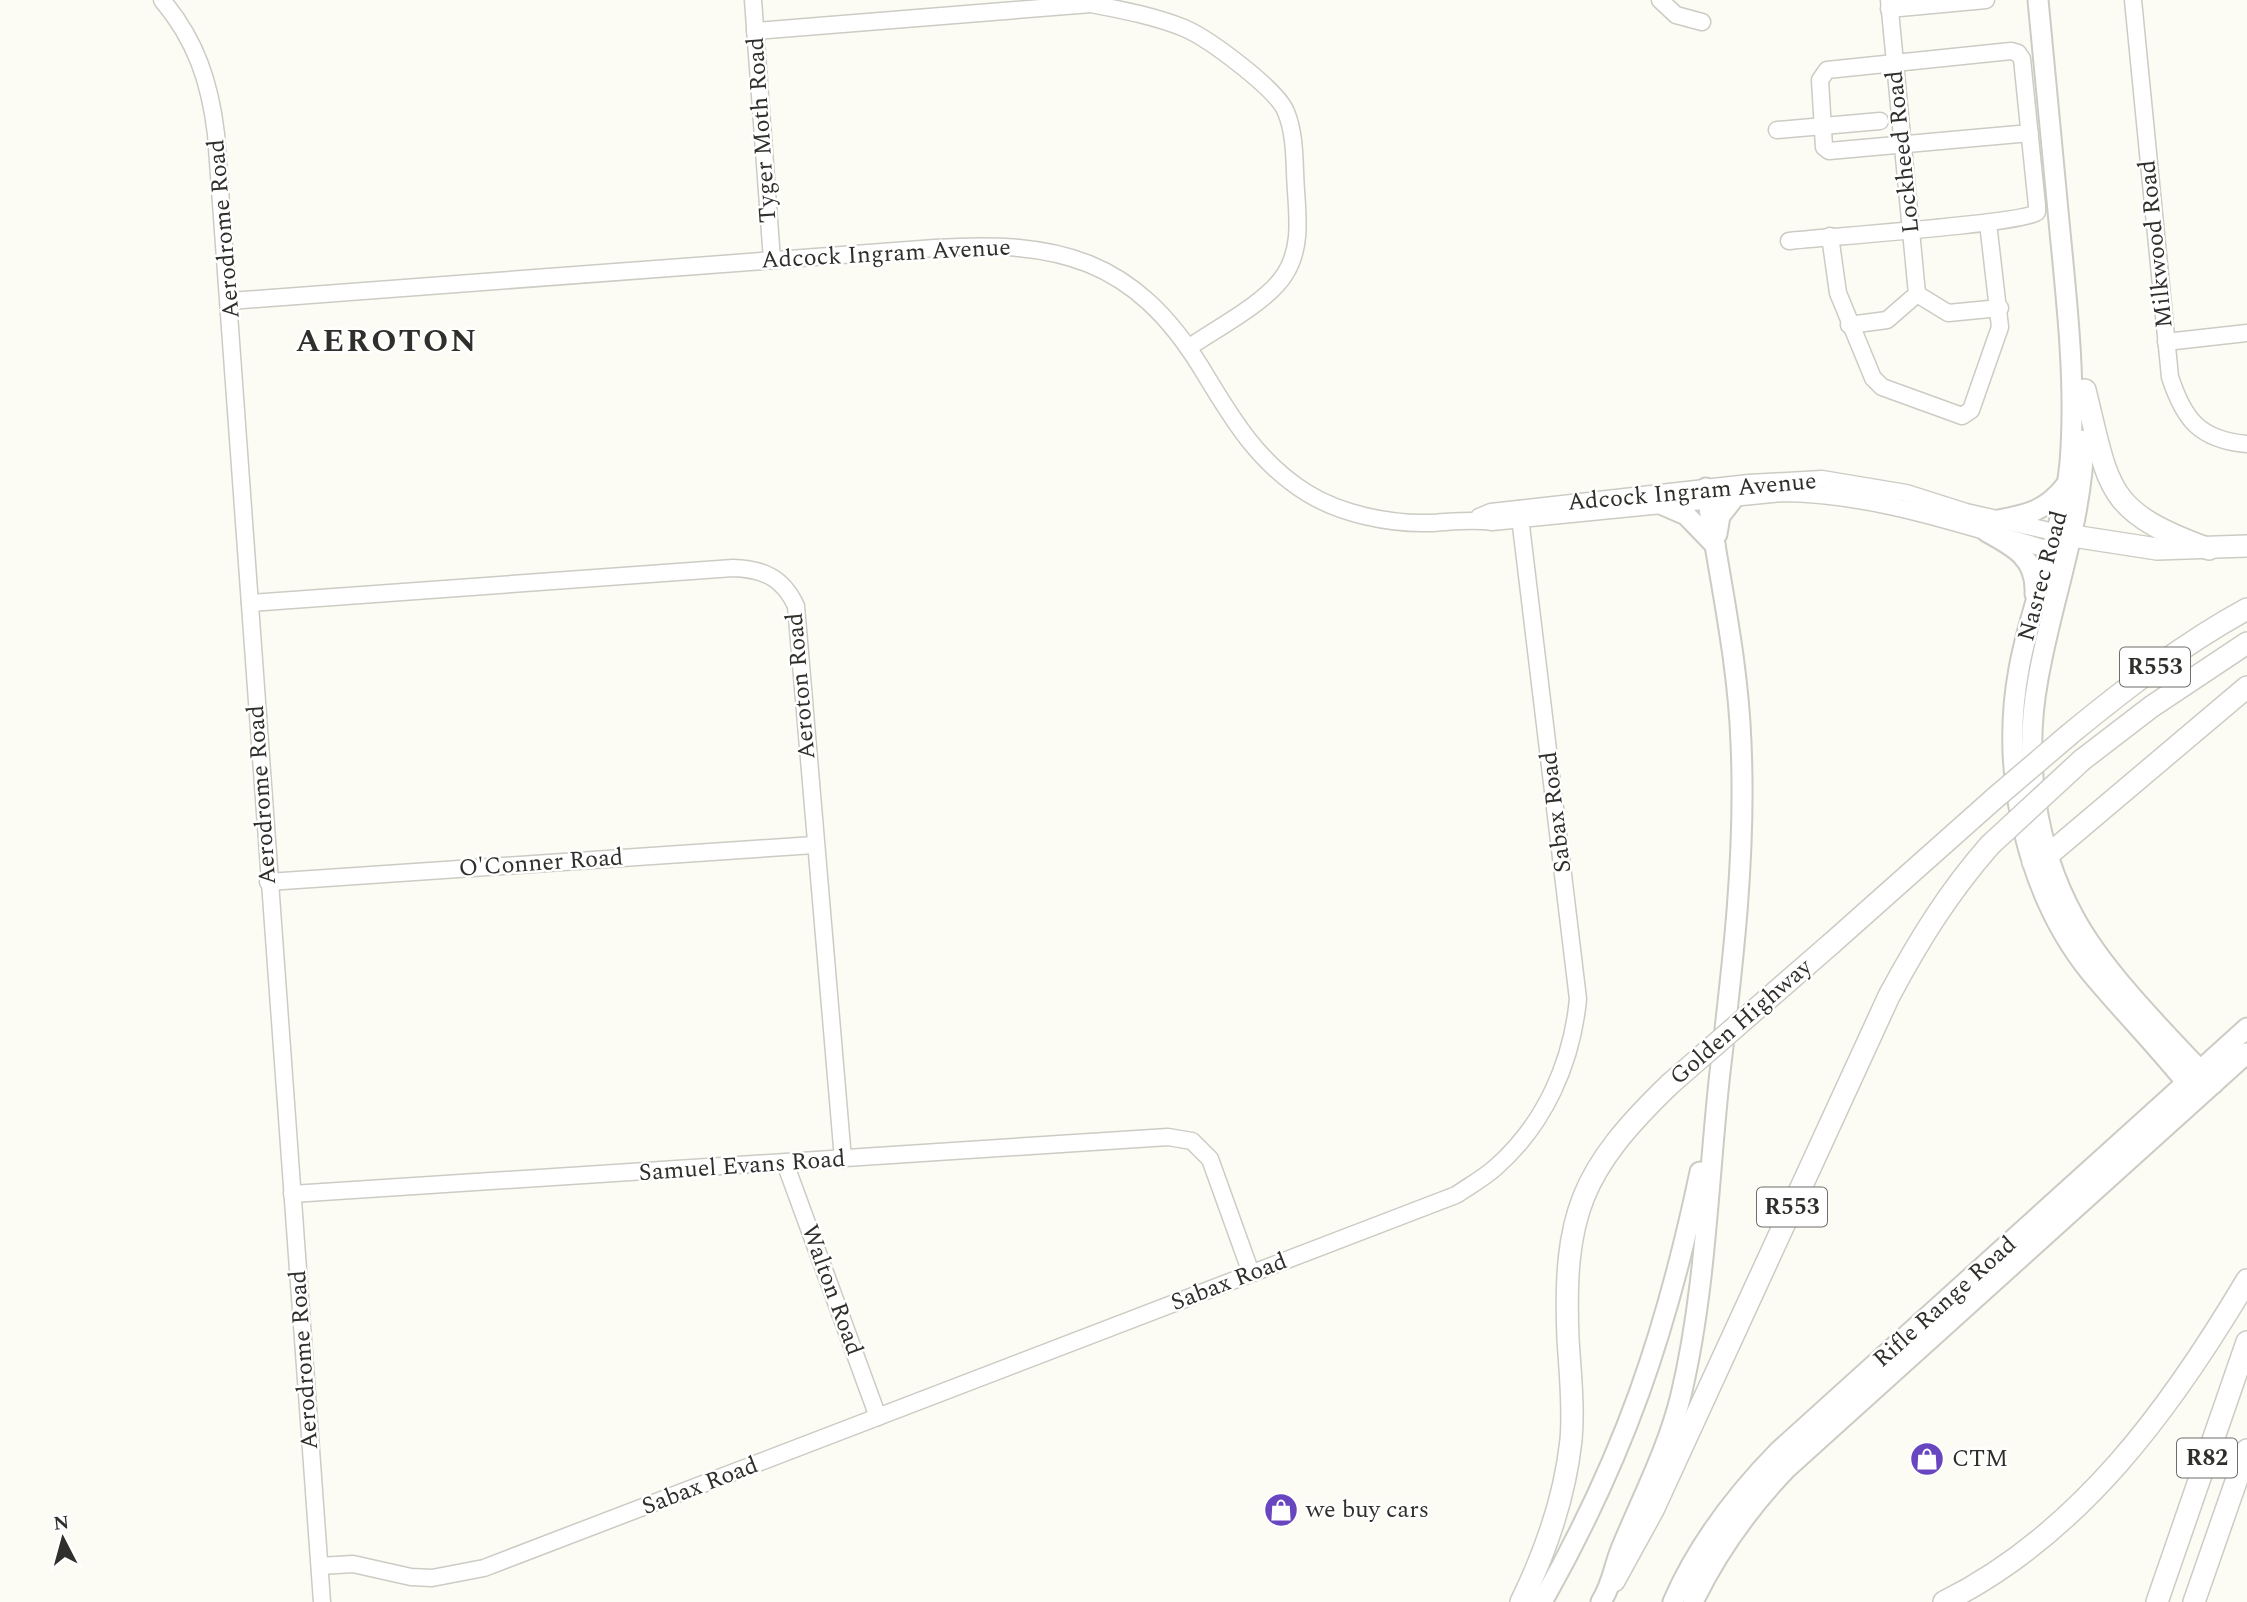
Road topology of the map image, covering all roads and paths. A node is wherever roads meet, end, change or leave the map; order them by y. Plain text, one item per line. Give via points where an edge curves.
1 (162, 0) edge
2 (753, 0) edge
3 (1660, 0) edge
4 (1986, 0) edge
5 (2038, 0) edge
6 (2046, 0) edge
7 (2133, 0) edge
8 (1964, 1) edge
9 (1889, 5) edge
10 (1702, 22) dead end
11 (755, 31) junction
12 (1894, 63) junction
13 (1880, 121) dead end
14 (1823, 125) junction
15 (1777, 130) dead end
16 (2030, 133) junction
17 (1901, 146) junction
18 (1988, 223) junction
19 (1910, 228) junction
20 (1830, 236) junction
21 (1789, 241) dead end
22 (772, 260) junction
23 (1917, 294) junction
24 (230, 301) junction
25 (2000, 308) junction
26 (1849, 326) junction
27 (2247, 333) edge
28 (2166, 342) junction
29 (1188, 348) junction
30 (2085, 390) junction
31 (2247, 444) edge
32 (2066, 485) junction
33 (1707, 495) junction
34 (1734, 498) junction
35 (1663, 505) junction
36 (1520, 515) junction
37 (1993, 526) junction
38 (2062, 543) junction
39 (1716, 545) junction
40 (2247, 546) edge
41 (2209, 549) junction
42 (250, 603) junction
43 (2247, 609) edge
44 (2035, 613) junction
45 (2247, 643) edge
46 (2247, 687) edge
47 (814, 845) junction
48 (2040, 859) junction
49 (268, 882) junction
50 (2247, 1028) edge
51 (2169, 1049) junction
52 (2247, 1053) edge
53 (2218, 1054) junction
54 (1720, 1070) junction
55 (2199, 1083) junction
56 (2163, 1103) junction
57 (843, 1159) junction
58 (785, 1163) junction
59 (292, 1194) junction
60 (1251, 1273) junction
61 (2247, 1280) edge
62 (2247, 1342) edge
63 (878, 1417) junction
64 (2247, 1450) edge
65 (320, 1566) junction
66 (1614, 1581) junction
67 (1681, 1598) edge
68 (322, 1602) edge
69 (1521, 1602) edge
70 (1542, 1602) edge
71 (1601, 1602) edge
72 (1944, 1602) edge
73 (2157, 1602) edge
74 (2194, 1602) edge

1 - 24 street, Aerodrome Road via 194,46 213,103
2 - 11 street, Tyger Moth Road
3 - 10 street via 1676,15
4 - 8 street
5 - 32 main road, Nasrec Road via 2071,350 2071,452
6 - 30 main road, Nasrec Road
7 - 28 street, Milkwood Road
8 - 9 street
9 - 12 street, Lockheed Road
11 - 22 street, Tyger Moth Road
11 - 29 street via 1091,4 1187,29 1251,74 1276,95 1293,136 1298,221 1295,251 1279,283
12 - 14 street via 1824,73 1820,79
12 - 16 street via 2015,52 2022,60
12 - 17 street, Lockheed Road
13 - 14 street
14 - 15 street
14 - 17 street via 1824,147 1829,151
16 - 17 street
16 - 18 street via 2037,212 2027,218
17 - 19 street, Lockheed Road
18 - 19 street
18 - 25 street
19 - 20 street
19 - 23 street, Lockheed Road
20 - 21 street
20 - 26 street via 1838,293
22 - 24 street, Adcock Ingram Avenue
22 - 29 street, Adcock Ingram Avenue via 996,245 1046,250 1084,262 1125,284 1152,304
23 - 25 street via 1948,313
23 - 26 street via 1887,320
24 - 42 street, Aerodrome Road
25 - 26 street via 2000,327 1985,374 1970,410 1962,416 1877,383
27 - 28 street
28 - 31 street, Milkwood Road via 2169,377 2191,423 2206,434
29 - 36 street, Adcock Ingram Avenue via 1241,433 1269,463 1309,494 1374,518 1429,523 1474,519 1491,512
30 - 38 main road, Nasrec Road via 2082,475
30 - 41 highway via 2104,465 2121,502 2148,525
32 - 37 main road via 2041,510
32 - 38 main road, Nasrec Road
33 - 34 street, Adcock Ingram Avenue
33 - 35 street, Adcock Ingram Avenue
33 - 36 street, Adcock Ingram Avenue
33 - 37 street, Adcock Ingram Avenue via 1783,480 1835,481 1906,493
33 - 39 main road
34 - 37 street, Adcock Ingram Avenue via 1783,493 1856,498
34 - 39 main road via 1720,516
35 - 36 street, Adcock Ingram Avenue
35 - 39 main road via 1686,515
36 - 60 street, Sabax Road via 1578,989 1573,1037 1563,1069 1523,1139 1496,1167 1456,1195
37 - 38 street, Adcock Ingram Avenue
37 - 44 main road via 2027,559 2036,580
38 - 41 highway
38 - 44 main road, Nasrec Road
38 - 48 main road, Nasrec Road via 2033,727
39 - 54 main road via 1734,656 1742,823 1739,908
40 - 41 highway
42 - 47 street, Aeroton Road via 733,568 765,572 787,588 796,606
42 - 49 street, Aerodrome Road
43 - 69 highway, Golden Highway / R553, bridge via 2142,676 2070,734 1670,1084 1615,1140 1591,1179 1576,1218 1567,1283 1571,1439 1557,1510
44 - 48 main road, Nasrec Road via 2018,669 2014,723 2020,807
45 - 66 highway, R553, bridge via 2082,760 1990,845 1926,928 1889,996 1658,1498
46 - 48 highway
47 - 49 street, O'Conner Road
47 - 57 street, Aeroton Road
48 - 51 main road, Nasrec Road via 2075,919
49 - 59 street, Aerodrome Road
50 - 53 main road, Rifle Range Road
51 - 53 main road via 2199,1056
51 - 55 main road, Nasrec Road
51 - 56 main road via 2171,1082
52 - 55 main road, Rifle Range Road
53 - 55 main road, Rifle Range Road
54 - 66 main road via 1693,1336 1683,1385 1662,1455 1621,1550
54 - 70 main road via 1680,1265 1644,1384 1595,1504
55 - 56 main road, Rifle Range Road
55 - 67 main road, Rifle Range Road via 1786,1469 1748,1510 1710,1567
56 - 67 main road, Rifle Range Road via 1779,1451 1727,1508 1697,1553
57 - 58 street, Samuel Evans Road
57 - 60 street, Samuel Evans Road via 1168,1137 1192,1141 1210,1159
58 - 59 street, Samuel Evans Road
58 - 63 street, Walton Road
59 - 65 street, Aerodrome Road
60 - 63 street, Sabax Road
61 - 72 highway via 2205,1348 2106,1479 2032,1548
62 - 73 highway, R82
63 - 65 street, Sabax Road via 484,1568 432,1578 353,1564
64 - 74 highway, R82
65 - 68 street, Aerodrome Road
66 - 71 main road, R553

